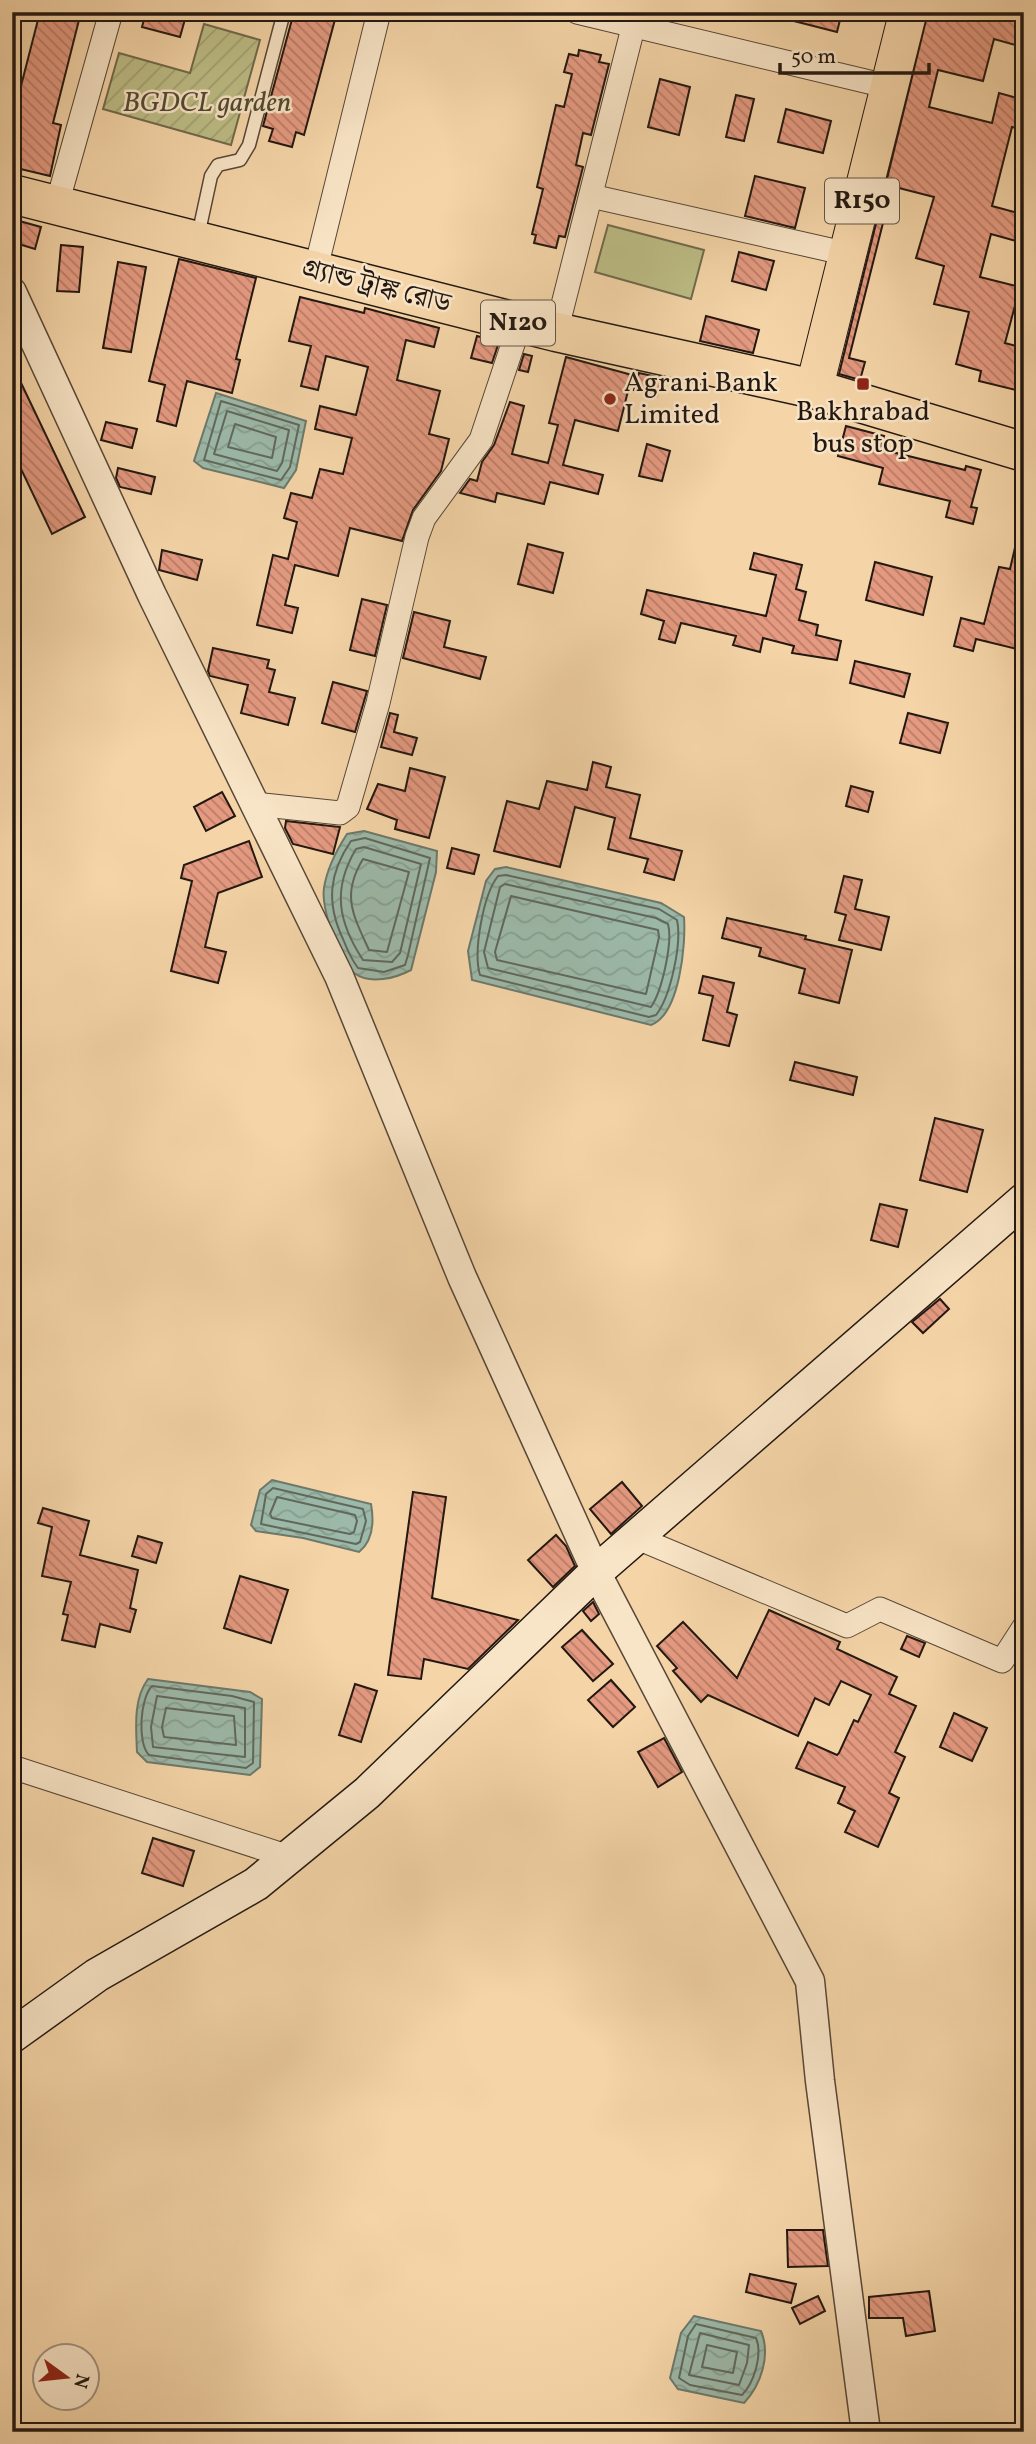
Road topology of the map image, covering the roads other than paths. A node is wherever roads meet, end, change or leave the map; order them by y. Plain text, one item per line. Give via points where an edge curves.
1 (111, 12) edge
2 (284, 12) edge
3 (379, 12) edge
4 (577, 12) edge
5 (908, 12) edge
6 (635, 19) edge
7 (890, 87) junction
8 (12, 194) edge
9 (591, 196) junction
10 (57, 204) junction
11 (197, 240) junction
12 (848, 254) junction
13 (315, 272) junction
14 (12, 292) edge
15 (520, 323) junction
16 (556, 332) junction
17 (814, 389) junction
18 (1024, 452) edge
19 (254, 804) junction
20 (1024, 1200) edge
21 (635, 1537) junction
22 (596, 1572) junction
23 (1024, 1627) edge
24 (12, 1767) edge
25 (289, 1857) junction
26 (12, 2036) edge
27 (866, 2432) edge

1 - 10 street
2 - 11 lane via 249,145 240,160 218,165 211,176
3 - 13 street
4 - 6 street
5 - 7 main road, R150
6 - 7 street
6 - 9 street
7 - 12 main road, R150
8 - 10 highway, গ্র্যান্ড ট্রাঙ্ক রোড / N120
9 - 12 street
9 - 16 street
10 - 11 highway, গ্র্যান্ড ট্রাঙ্ক রোড / N120
11 - 13 highway, গ্র্যান্ড ট্রাঙ্ক রোড / N120
12 - 17 main road, R150
13 - 15 highway, গ্র্যান্ড ট্রাঙ্ক রোড / N120
14 - 19 street
15 - 16 highway, গ্র্যান্ড ট্রাঙ্ক রোড / N120
15 - 19 street via 481,440 416,537 378,703 348,807 340,813
16 - 17 highway, গ্র্যান্ড ট্রাঙ্ক রোড / N120
17 - 18 highway, গ্র্যান্ড ট্রাঙ্ক রোড / N120
19 - 22 street via 339,976 462,1277
20 - 21 main road
21 - 22 main road
21 - 23 street via 847,1626 880,1609 1002,1661
22 - 25 main road via 367,1793
22 - 27 street via 810,1981
24 - 25 street
25 - 26 main road via 256,1884 97,1975

